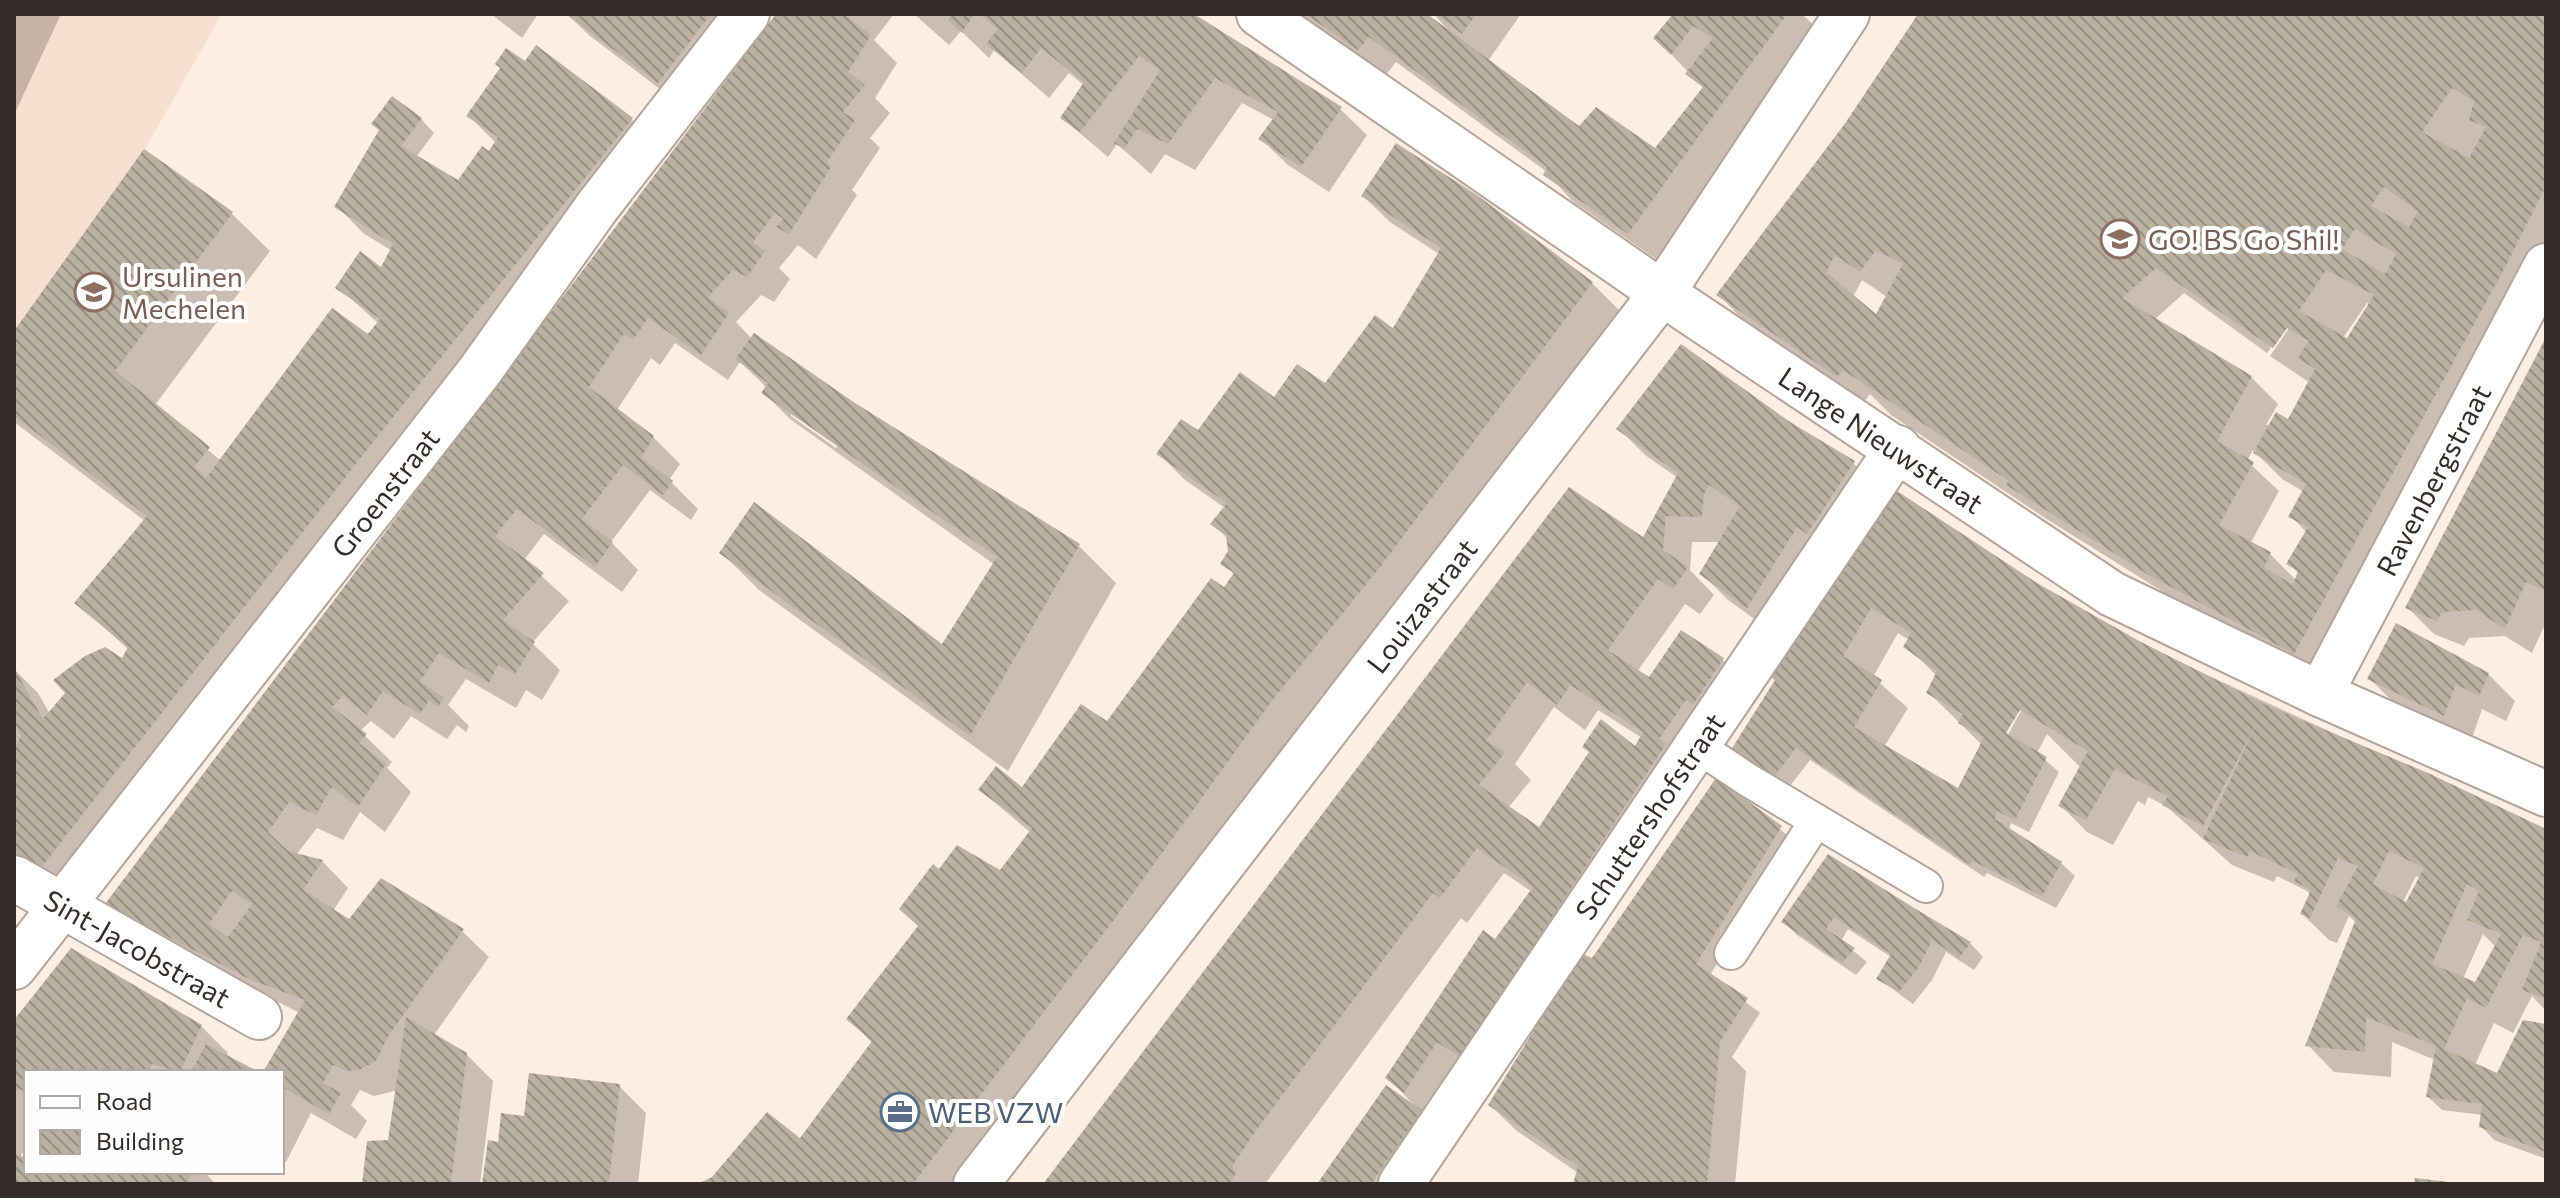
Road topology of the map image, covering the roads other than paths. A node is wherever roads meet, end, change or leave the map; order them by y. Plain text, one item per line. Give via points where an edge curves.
1 (747, 14) edge
2 (1259, 14) edge
3 (1847, 14) edge
4 (2546, 266) edge
5 (1662, 293) junction
6 (1898, 448) junction
7 (2320, 694) junction
8 (1697, 746) junction
9 (2546, 794) edge
10 (1816, 821) junction
11 (14, 878) edge
12 (1926, 886) dead end
13 (64, 905) junction
14 (1731, 953) dead end
15 (14, 967) edge
16 (259, 1017) dead end
17 (976, 1184) edge
18 (1401, 1184) edge

1 - 13 street, Groenstraat via 597,207 479,372
2 - 5 street, Lange Nieuwstraat
3 - 5 street, Louizastraat
4 - 7 street, Ravenbergstraat
5 - 6 street, Lange Nieuwstraat
5 - 17 street, Louizastraat
6 - 7 street, Lange Nieuwstraat via 2112,594
6 - 8 street, Schuttershofstraat
7 - 9 street, Lange Nieuwstraat
8 - 10 lane
8 - 18 street, Schuttershofstraat
10 - 12 lane
10 - 14 lane
11 - 13 street, Sint-Jacobstraat
13 - 15 street, Groenstraat
13 - 16 street, Sint-Jacobstraat

